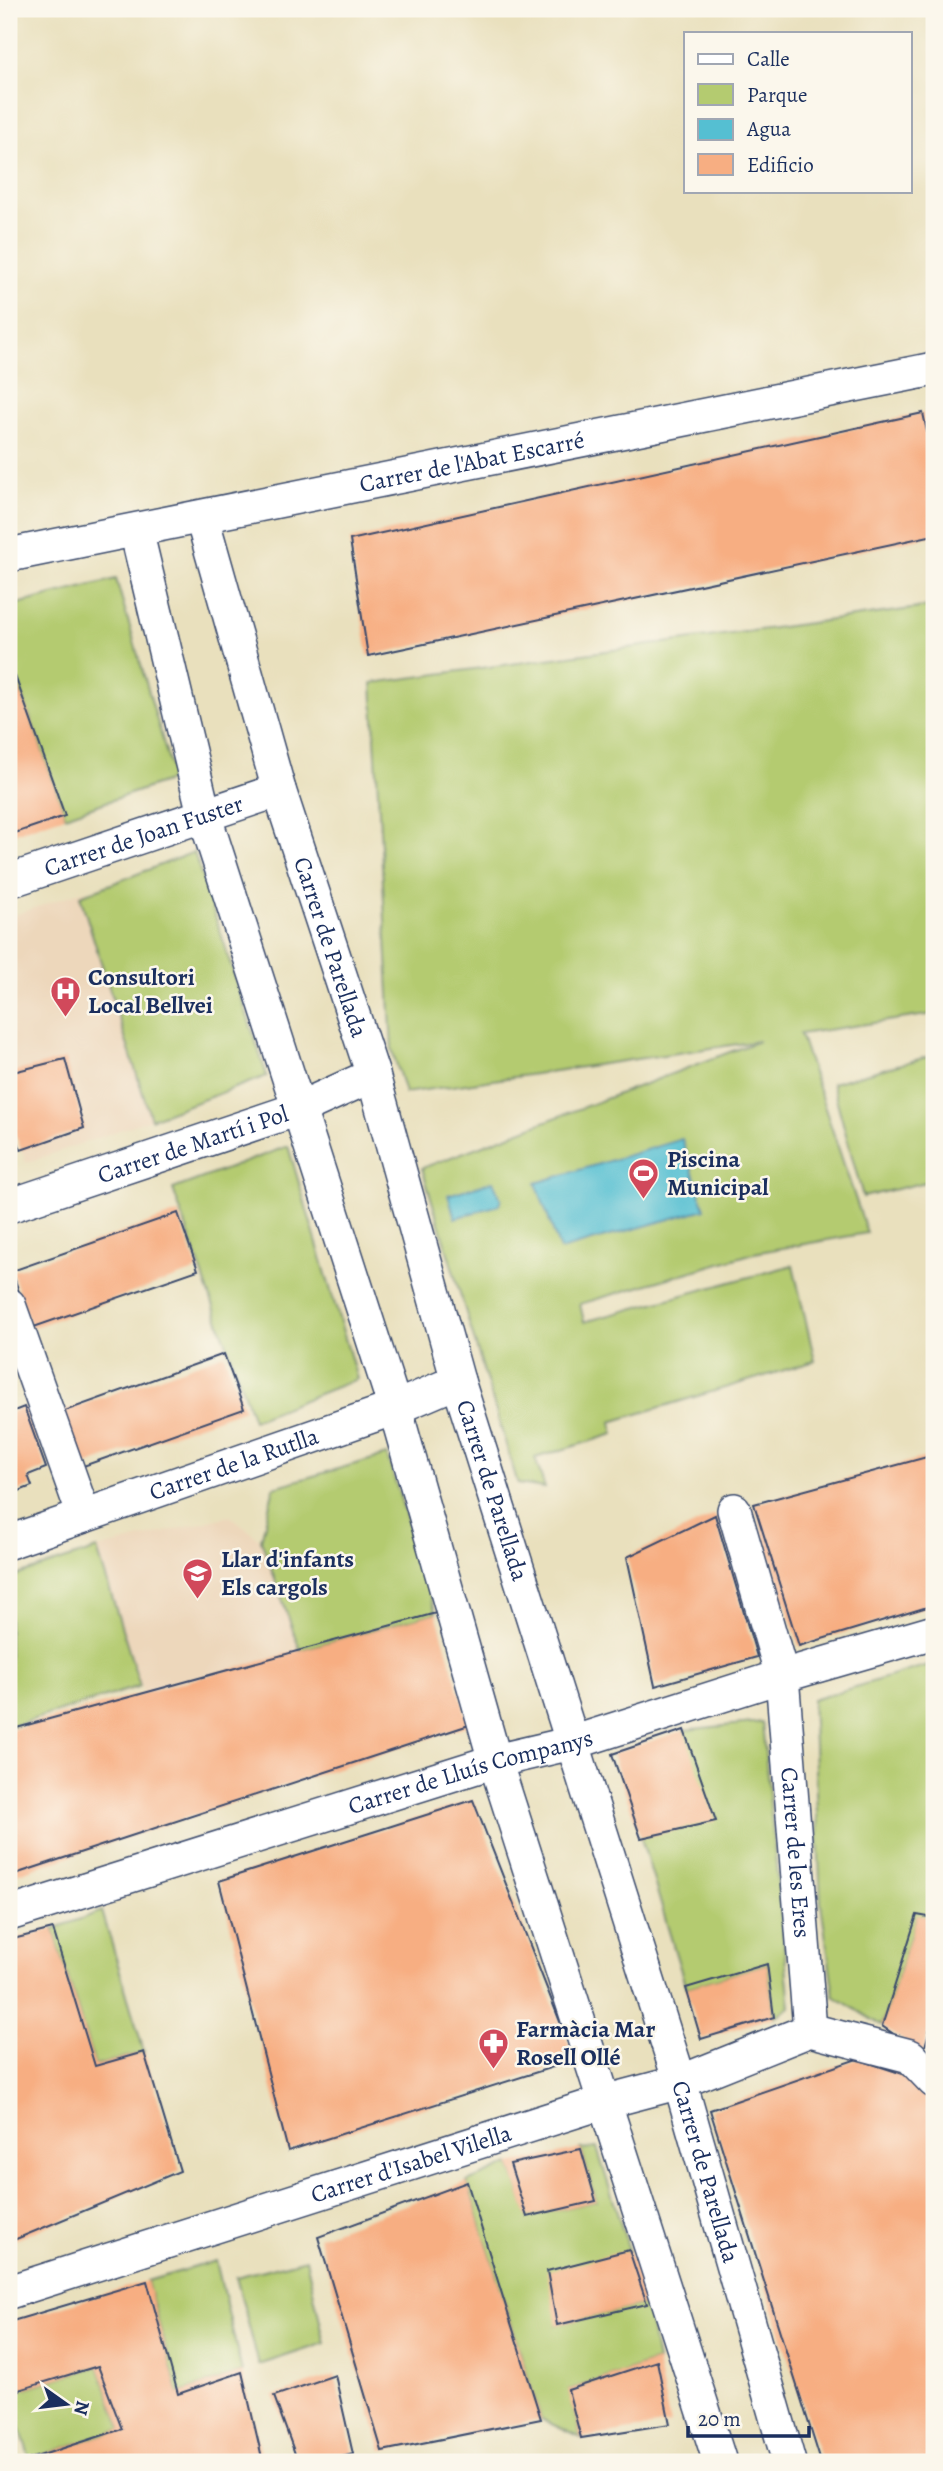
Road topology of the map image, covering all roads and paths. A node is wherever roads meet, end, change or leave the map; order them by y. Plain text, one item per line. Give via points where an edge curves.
1 (934, 369) edge
2 (202, 518) junction
3 (136, 530) junction
4 (9, 555) edge
5 (279, 790) junction
6 (204, 814) junction
7 (9, 881) edge
8 (373, 1075) junction
9 (298, 1109) junction
10 (9, 1206) edge
11 (9, 1305) edge
12 (458, 1381) junction
13 (395, 1408) junction
14 (734, 1510) dead end
15 (84, 1516) junction
16 (9, 1542) edge
17 (934, 1632) edge
18 (782, 1676) junction
19 (572, 1744) junction
20 (495, 1760) junction
21 (9, 1914) edge
22 (810, 2030) junction
23 (680, 2081) junction
24 (934, 2081) edge
25 (604, 2102) junction
26 (9, 2292) edge
27 (780, 2460) edge
28 (720, 2462) edge

1 - 2 street, Carrer de l'Abat Escarré
2 - 3 street, Carrer de l'Abat Escarré
2 - 5 street, Carrer de Parellada
3 - 4 street, Carrer de l'Abat Escarré
3 - 6 street
5 - 6 street, Carrer de Joan Fuster
5 - 8 street, Carrer de Parellada
6 - 7 street, Carrer de Joan Fuster
6 - 9 street
8 - 9 street, Carrer de Martí i Pol
8 - 12 street, Carrer de Parellada
9 - 10 street, Carrer de Martí i Pol
9 - 13 street
11 - 15 street
12 - 13 street, Carrer de la Rutlla
12 - 19 street, Carrer de Parellada
13 - 15 street, Carrer de la Rutlla
13 - 20 street
14 - 18 street, Carrer de les Eres
15 - 16 street, Carrer de la Rutlla
17 - 18 street, Carrer de Lluís Companys
18 - 19 street, Carrer de Lluís Companys
18 - 22 street, Carrer de les Eres
19 - 20 street, Carrer de Lluís Companys
19 - 23 street, Carrer de Parellada
20 - 21 street, Carrer de Lluís Companys
20 - 25 street
22 - 23 street, Carrer d'Isabel Vilella
22 - 24 street via 910,2056
23 - 25 street, Carrer d'Isabel Vilella
23 - 27 street, Carrer de Parellada
25 - 26 street, Carrer d'Isabel Vilella
25 - 28 street

